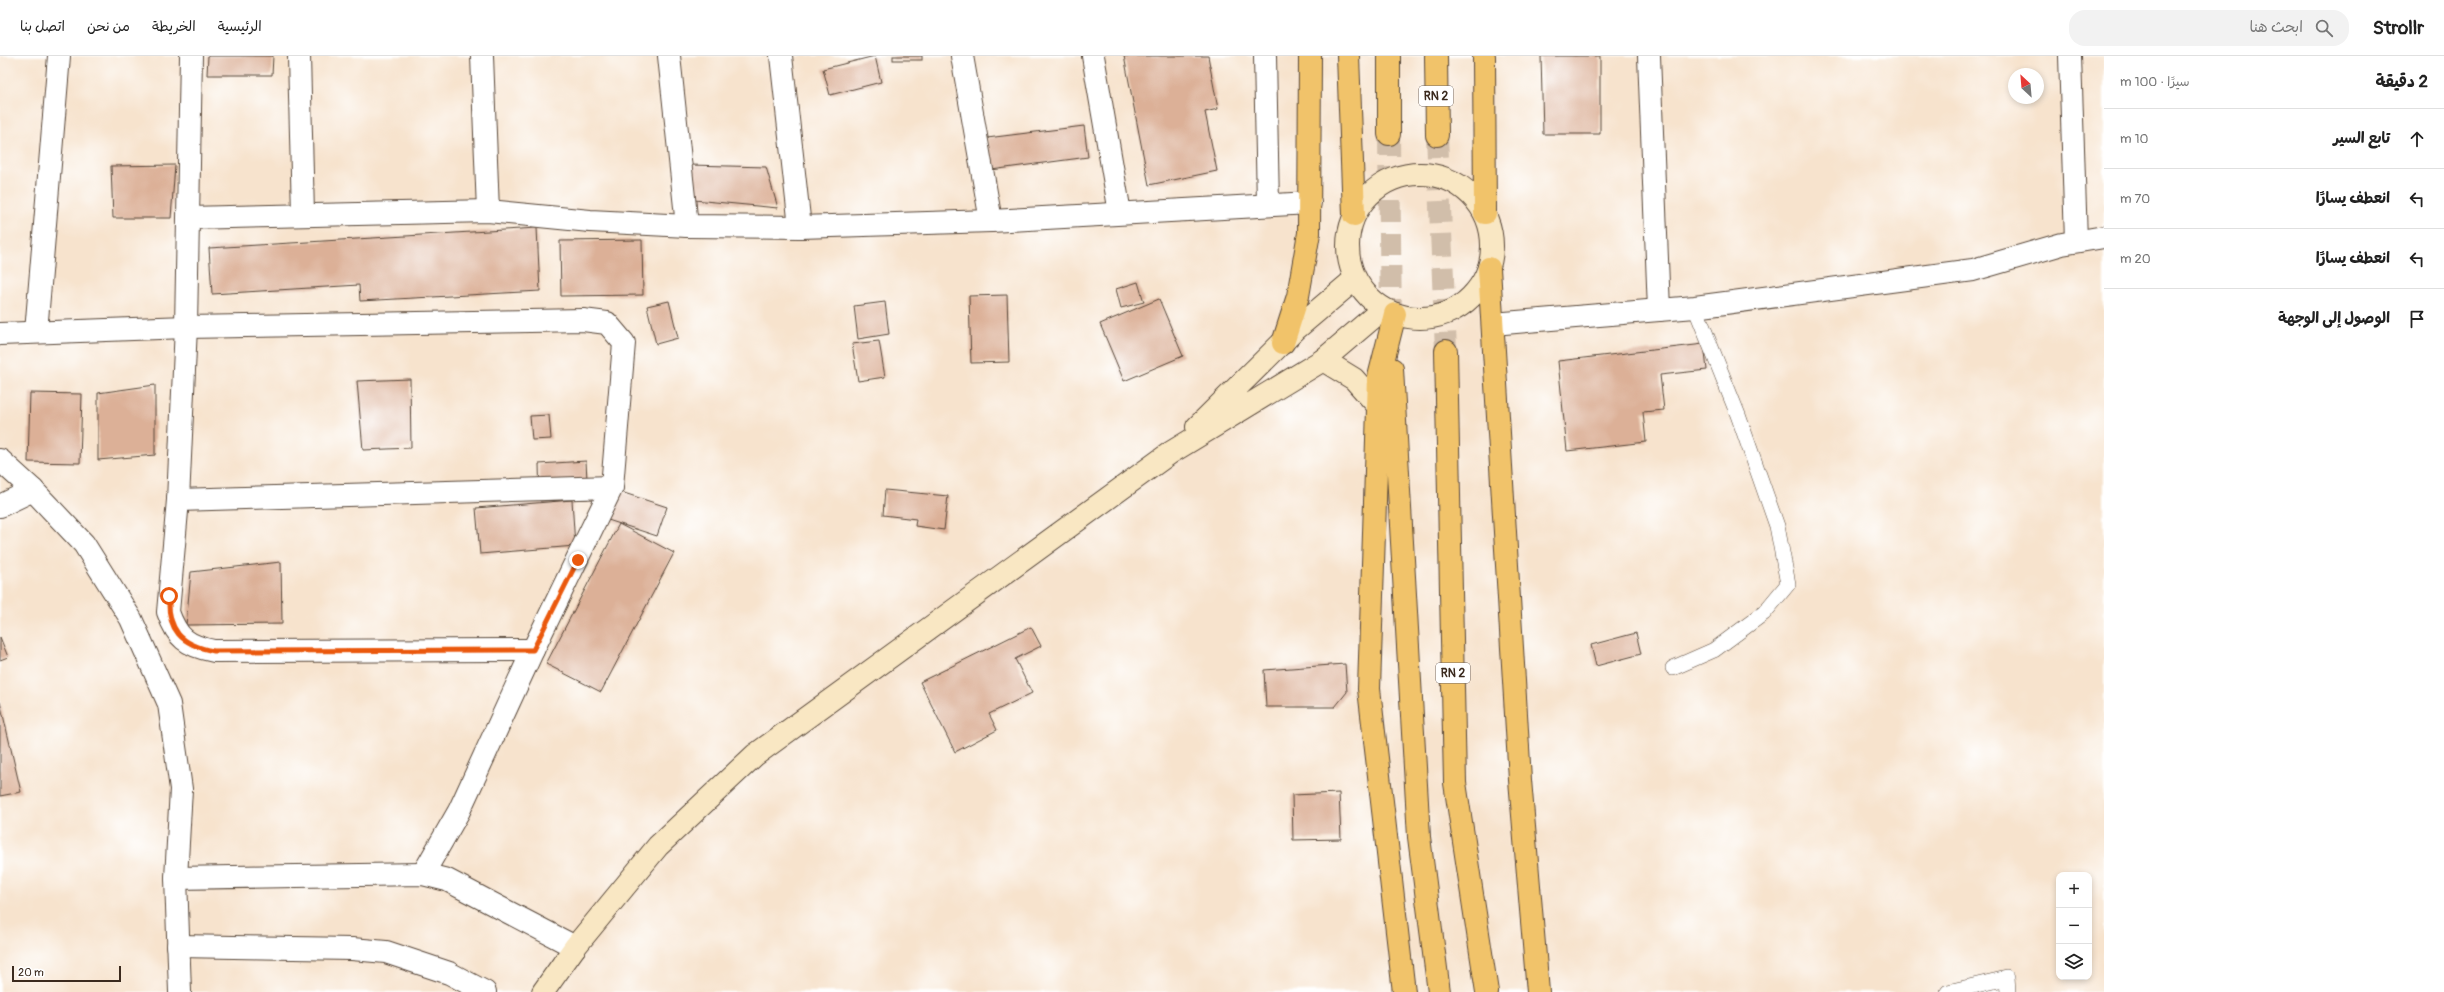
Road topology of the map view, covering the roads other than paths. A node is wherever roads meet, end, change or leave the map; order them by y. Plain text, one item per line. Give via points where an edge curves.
1 (59, 56) edge
2 (191, 56) edge
3 (299, 56) edge
4 (482, 56) edge
5 (669, 56) edge
6 (781, 56) edge
7 (962, 56) edge
8 (1093, 56) edge
9 (1265, 56) edge
10 (1310, 56) edge
11 (1348, 56) edge
12 (1389, 56) edge
13 (1436, 56) edge
14 (1484, 56) edge
15 (1649, 56) edge
16 (2070, 56) edge
17 (1389, 134) tunnel mouth
18 (1437, 135) tunnel mouth
19 (1310, 203) junction
20 (1268, 205) junction
21 (488, 211) junction
22 (1120, 213) junction
23 (1486, 213) junction
24 (303, 214) junction
25 (1354, 215) junction
26 (189, 218) junction
27 (991, 221) junction
28 (687, 226) junction
29 (800, 227) junction
30 (2104, 237) edge
31 (2076, 241) junction
32 (1489, 268) junction
33 (1355, 279) junction
34 (1695, 307) junction
35 (1658, 310) junction
36 (1389, 312) junction
37 (1493, 324) junction
38 (186, 327) junction
39 (36, 332) junction
40 (0, 334) edge
41 (1283, 343) junction
42 (1446, 351) tunnel mouth
43 (1391, 355) tunnel mouth
44 (1323, 360) junction
45 (1378, 406) junction
46 (1170, 453) junction
47 (0, 460) edge
48 (612, 487) junction
49 (34, 490) junction
50 (178, 500) junction
51 (0, 506) edge
52 (533, 650) junction
53 (1673, 668) dead end
54 (423, 874) junction
55 (176, 878) junction
56 (178, 946) junction
57 (575, 948) junction
58 (180, 992) edge
59 (485, 992) edge
60 (543, 992) edge
61 (1404, 992) edge
62 (1439, 992) edge
63 (1487, 992) edge
64 (1538, 992) edge
65 (1948, 992) edge
66 (2008, 992) edge

1 - 39 street
2 - 26 street
3 - 24 street
4 - 21 street
5 - 28 street
6 - 29 street
7 - 27 street
8 - 22 street
9 - 20 street
10 - 19 highway
11 - 25 highway
12 - 17 highway
13 - 18 highway, RN 2
14 - 23 highway
15 - 35 street
16 - 31 street
19 - 20 street
19 - 41 highway via 1304,267
20 - 22 street
21 - 24 street
21 - 28 street via 590,221
22 - 27 street
23 - 25 main road via 1473,196 1458,184 1439,176 1419,173 1399,176 1381,185 1365,198
23 - 32 main road via 1492,231 1493,250
24 - 26 street
25 - 33 main road via 1348,236 1348,258
26 - 38 street
27 - 29 street
28 - 29 street
30 - 31 street
31 - 34 street via 1974,270
32 - 36 main road via 1483,284 1460,307 1444,314 1417,318
32 - 37 highway
33 - 36 main road via 1367,296
33 - 41 main road
34 - 35 street
34 - 53 lane via 1738,415 1777,526 1788,584 1764,613 1714,650
35 - 37 street
36 - 44 main road
36 - 45 highway via 1379,377
37 - 64 highway via 1520,780
38 - 39 street
38 - 48 street via 583,320 607,323 624,343
38 - 50 street
39 - 40 street
41 - 46 main road
42 - 63 highway, RN 2 via 1455,783
43 - 62 highway via 1419,837
44 - 45 main road via 1354,379
44 - 46 main road
45 - 61 highway via 1369,689
46 - 57 main road via 755,755 658,846
47 - 49 street
48 - 50 street
48 - 52 street
49 - 51 street
49 - 55 street via 84,544 131,619 169,704 181,789
50 - 52 street via 168,612 174,628 184,640 198,648 214,651
52 - 54 street via 459,811
54 - 55 street
54 - 57 street via 447,880
55 - 56 street
56 - 58 street
56 - 59 street via 352,949 386,952 449,973
57 - 60 main road
65 - 66 lane via 2007,978

